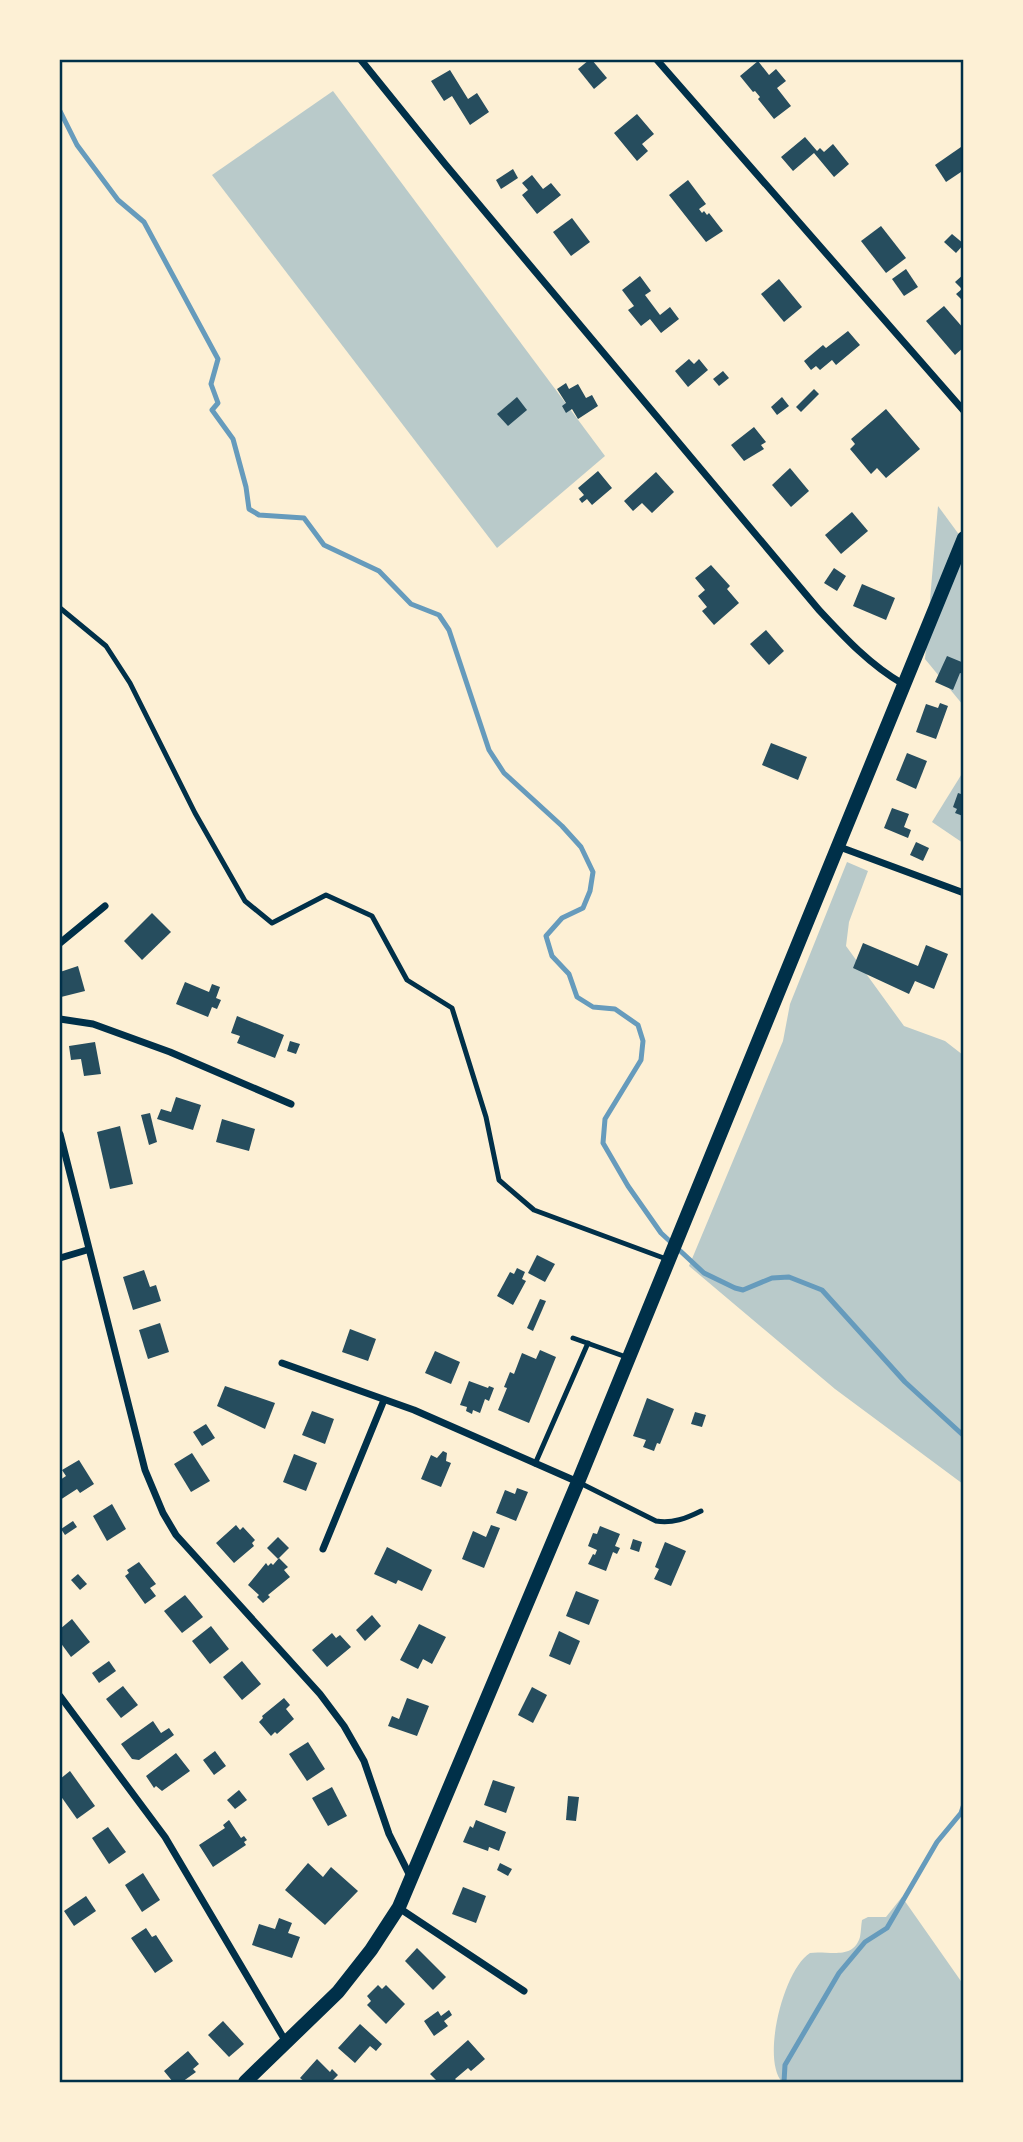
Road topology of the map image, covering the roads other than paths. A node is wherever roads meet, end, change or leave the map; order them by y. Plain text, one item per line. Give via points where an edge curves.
1 (361, 60) edge
2 (657, 60) edge
3 (964, 411) edge
4 (964, 538) edge
5 (60, 608) edge
6 (903, 684) junction
7 (837, 846) junction
8 (964, 893) edge
9 (105, 906) dead end
10 (60, 943) edge
11 (60, 1019) edge
12 (290, 1104) dead end
13 (60, 1134) edge
14 (87, 1250) junction
15 (60, 1258) edge
16 (669, 1258) junction
17 (573, 1338) dead end
18 (588, 1343) junction
19 (629, 1358) junction
20 (282, 1363) dead end
21 (384, 1400) junction
22 (535, 1464) junction
23 (579, 1482) junction
24 (701, 1511) dead end
25 (323, 1549) dead end
26 (60, 1696) edge
27 (411, 1879) junction
28 (399, 1908) junction
29 (524, 1991) dead end
30 (286, 2042) junction
31 (245, 2082) edge

1 - 6 street via 819,610 859,653
2 - 3 street
4 - 6 main road
5 - 16 lane via 106,646 130,683 245,901 272,923 326,895 372,916 407,980 452,1008 486,1117 499,1180 534,1210
6 - 7 main road
7 - 8 street
7 - 16 main road
9 - 10 street
11 - 12 street via 114,1031
13 - 14 street
14 - 15 street
14 - 27 street via 145,1470 163,1513 176,1535 312,1684 344,1726 364,1761
16 - 19 main road
17 - 18 lane
18 - 19 lane
18 - 22 lane
19 - 23 main road
20 - 21 street
21 - 22 street
21 - 25 street
22 - 23 street
23 - 24 lane via 656,1521 684,1520
23 - 27 main road
26 - 30 street via 165,1837
27 - 28 main road
28 - 29 street
28 - 30 main road via 338,1992
30 - 31 main road

